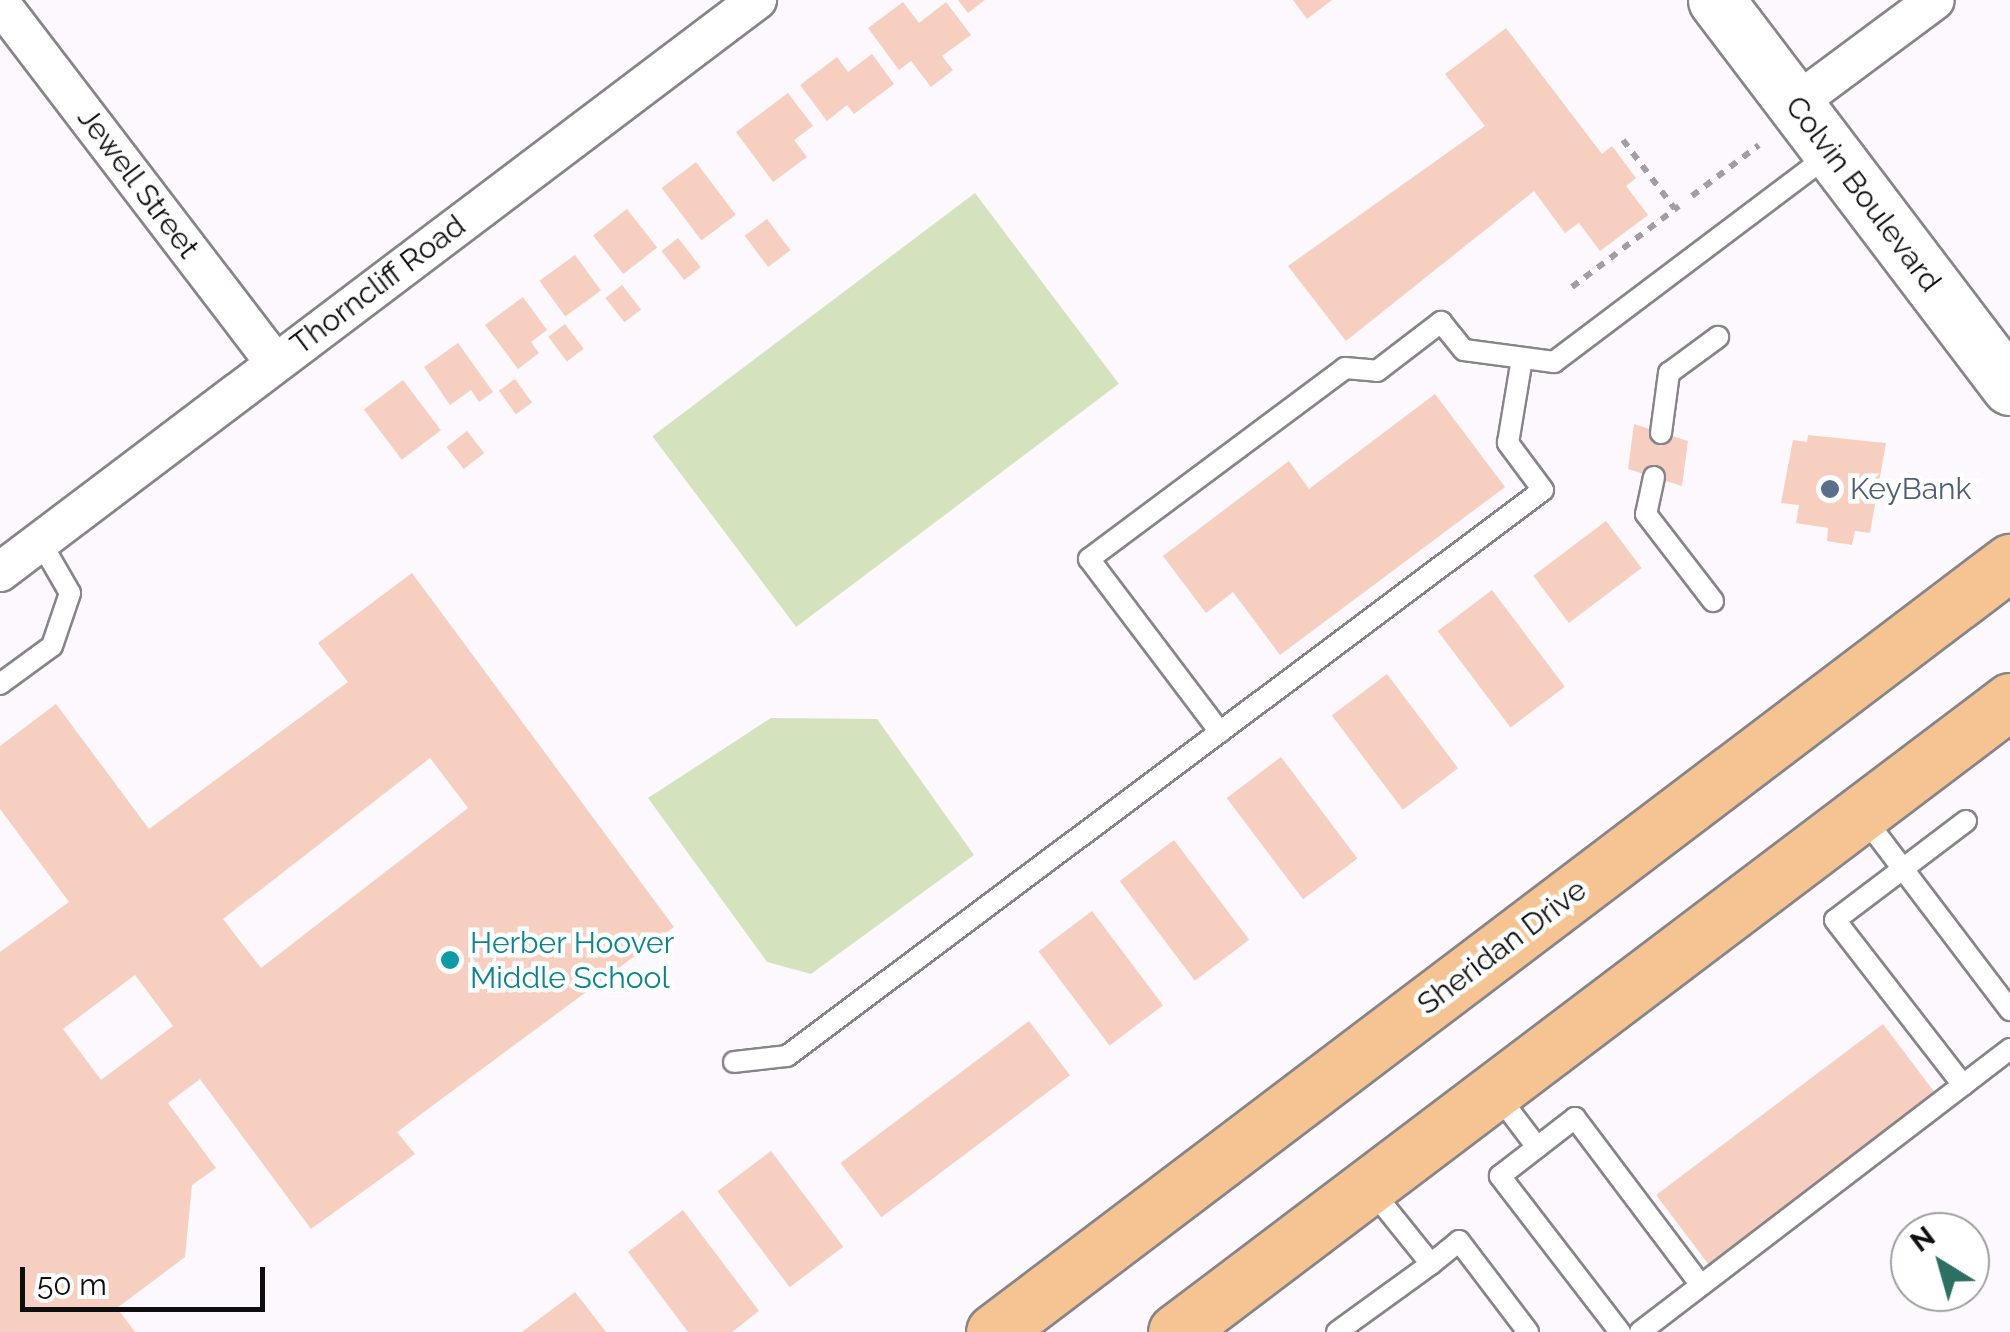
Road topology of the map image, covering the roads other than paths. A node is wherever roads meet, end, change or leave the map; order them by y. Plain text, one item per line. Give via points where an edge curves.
1 (757, 0) edge
2 (1716, 0) edge
3 (1935, 0) edge
4 (0, 2) edge
5 (1795, 104) junction
6 (1832, 153) junction
7 (1718, 337) dead end
8 (1522, 358) junction
9 (275, 363) junction
10 (2010, 387) edge
11 (1661, 433) dead end
12 (1654, 477) dead end
13 (40, 541) junction
14 (2010, 562) edge
15 (0, 572) edge
16 (1713, 601) dead end
17 (0, 684) edge
18 (2010, 701) edge
19 (1220, 732) junction
20 (1861, 814) junction
21 (1966, 821) dead end
22 (1903, 869) junction
23 (2010, 1010) edge
24 (2010, 1049) edge
25 (734, 1062) dead end
26 (1963, 1085) junction
27 (1494, 1091) junction
28 (1537, 1148) junction
29 (1369, 1186) junction
30 (1431, 1264) junction
31 (1701, 1285) junction
32 (1180, 1331) edge
33 (994, 1332) edge
34 (1337, 1332) edge
35 (1528, 1332) edge
36 (1620, 1332) edge
37 (1640, 1332) edge

1 - 9 street, Thorncliff Road
2 - 5 street, Colvin Boulevard
3 - 5 street
4 - 9 street, Jewell Street
5 - 6 street, Colvin Boulevard
6 - 8 lane via 1554,362
6 - 10 street, Colvin Boulevard
7 - 11 lane via 1670,373
8 - 19 lane via 1508,443 1543,490
8 - 19 lane via 1464,350 1441,322 1377,371 1345,368 1089,559
9 - 13 street, Thorncliff Road
12 - 16 lane via 1646,514
13 - 15 street, Thorncliff Road
13 - 17 lane via 70,593 52,646
14 - 33 main road, Sheridan Drive
18 - 20 main road
19 - 25 lane via 786,1056
20 - 22 lane
20 - 27 main road
21 - 22 lane
22 - 23 lane
22 - 26 lane via 1836,920
24 - 26 lane
26 - 31 lane
27 - 28 lane
27 - 29 main road
28 - 31 lane via 1574,1118
28 - 36 lane via 1500,1176
29 - 30 lane
29 - 32 main road
30 - 34 lane
30 - 35 lane via 1459,1241
31 - 37 lane

